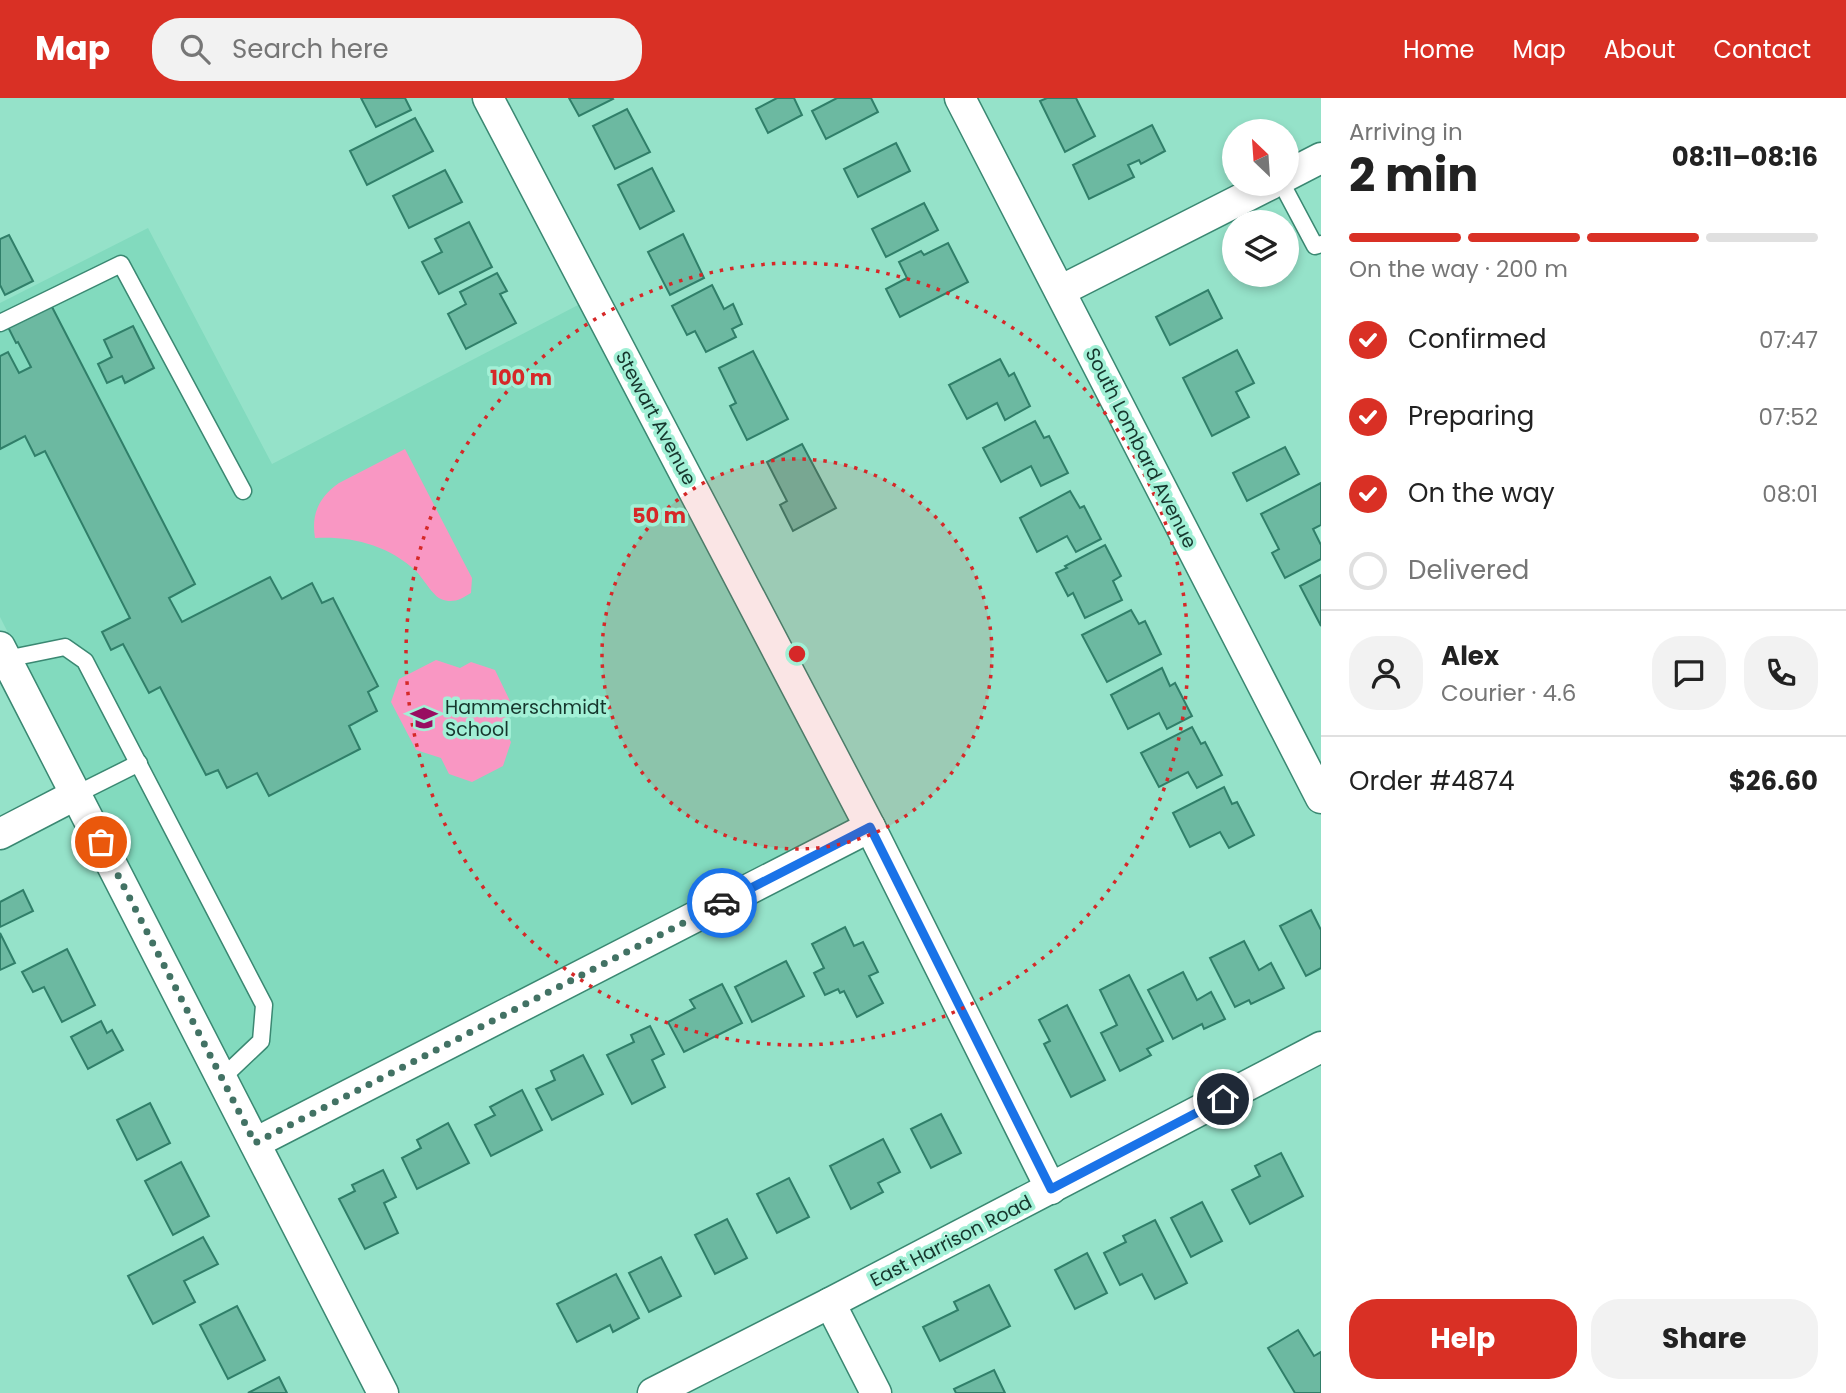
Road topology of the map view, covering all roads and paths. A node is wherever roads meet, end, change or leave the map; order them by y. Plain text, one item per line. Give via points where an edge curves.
1 (488, 98) edge
2 (960, 98) edge
3 (1321, 158) edge
4 (1299, 169) edge
5 (1247, 196) edge
6 (1288, 196) edge
7 (1321, 244) edge
8 (1060, 291) junction
9 (0, 323) edge
10 (243, 491) dead end
11 (3, 653) edge
12 (138, 763) junction
13 (77, 794) junction
14 (1321, 798) edge
15 (870, 827) junction
16 (0, 834) edge
17 (1321, 1047) edge
18 (222, 1078) junction
19 (255, 1143) junction
20 (1051, 1189) junction
21 (830, 1303) junction
22 (383, 1393) edge
23 (653, 1393) edge
24 (876, 1393) edge

1 - 15 street, Stewart Avenue
2 - 8 street, South Lombard Avenue
3 - 4 street
5 - 8 street
6 - 7 lane via 1315,246
8 - 14 street, South Lombard Avenue
9 - 10 lane via 121,264
11 - 12 lane via 65,647 85,661
11 - 13 street
12 - 13 lane
12 - 18 lane via 264,1005 261,1041
13 - 16 street
13 - 18 street
15 - 19 street
15 - 20 street, Stewart Avenue
17 - 20 street, East Harrison Road
18 - 19 street
19 - 22 street
20 - 21 street, East Harrison Road
21 - 23 street, East Harrison Road
21 - 24 street

